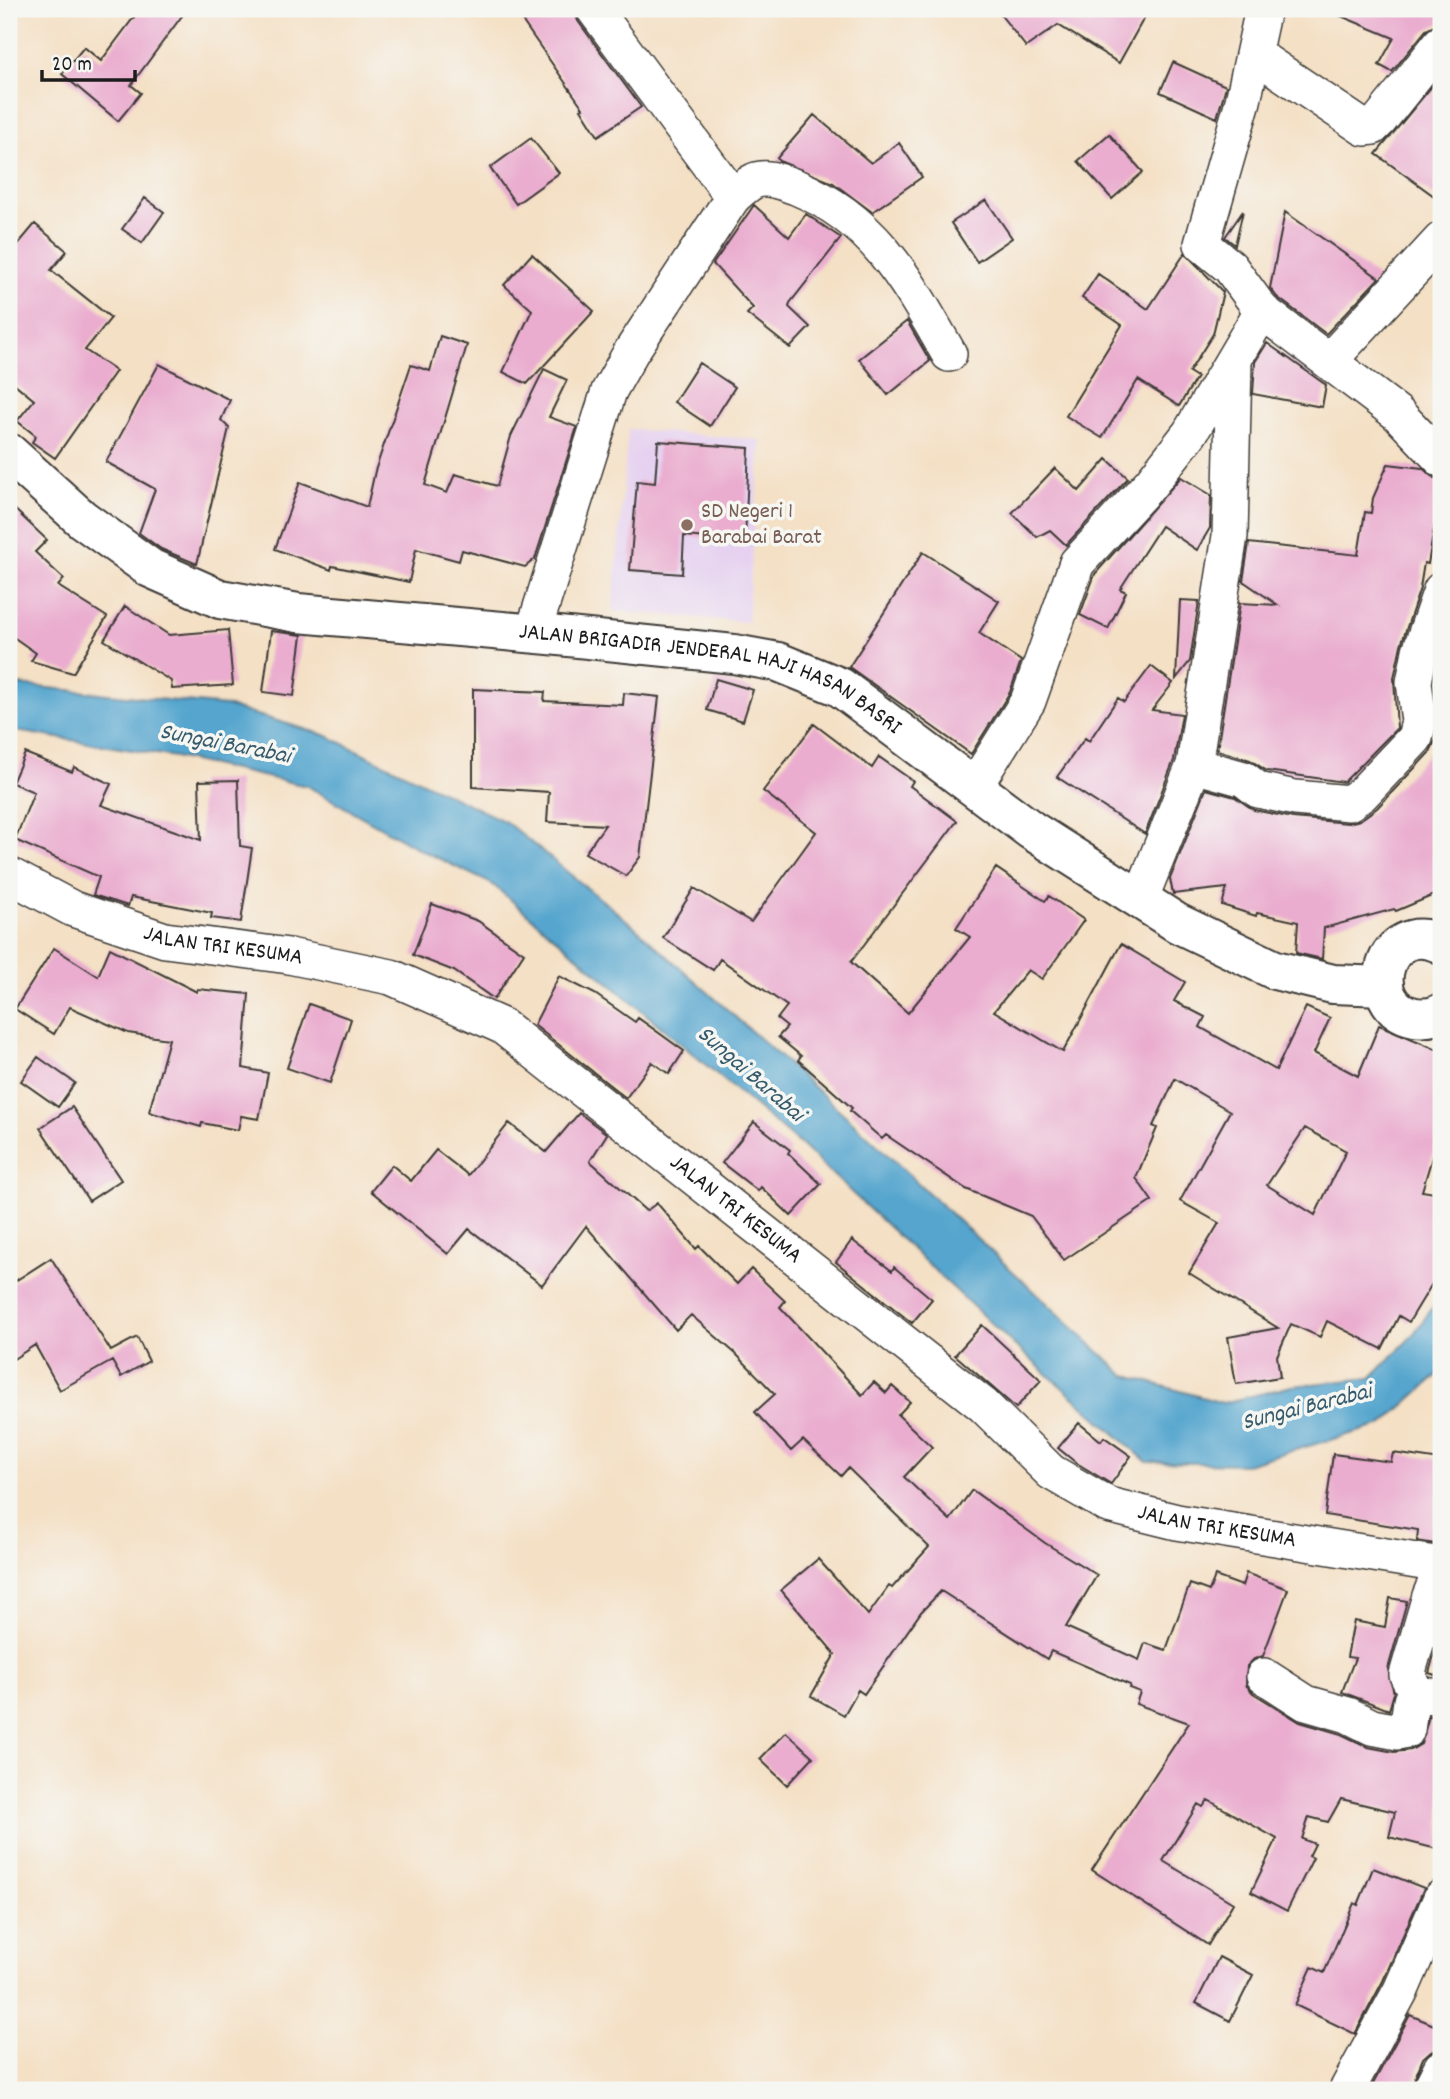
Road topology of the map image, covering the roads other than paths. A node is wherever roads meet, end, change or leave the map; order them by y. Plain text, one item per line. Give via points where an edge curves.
1 (594, 9) edge
2 (1264, 9) edge
3 (1441, 43) edge
4 (1254, 54) junction
5 (733, 197) junction
6 (1441, 240) edge
7 (1262, 312) junction
8 (949, 354) dead end
9 (1234, 359) junction
10 (1329, 361) junction
11 (9, 453) edge
12 (1441, 459) edge
13 (1441, 590) edge
14 (533, 633) junction
15 (1194, 765) junction
16 (974, 788) junction
17 (9, 875) edge
18 (1140, 900) junction
19 (1441, 944) edge
20 (1384, 986) junction
21 (1441, 1013) edge
22 (1441, 1568) edge
23 (1264, 1676) dead end
24 (1429, 1696) edge
25 (1441, 1898) edge
26 (1441, 2068) edge
27 (1354, 2088) edge
28 (1430, 2090) edge

1 - 5 street
2 - 4 street
3 - 4 street via 1379,121 1364,128
4 - 7 street via 1202,244 1230,267
5 - 8 street via 756,180 777,180 828,201 853,219 901,271
5 - 14 street via 609,391
6 - 10 street
7 - 9 street
7 - 10 street
9 - 15 street via 1230,536
9 - 16 street via 1190,433 1077,563 1028,701
10 - 12 street via 1397,413
11 - 14 main road, JALAN BRIGADIR JENDERAL HAJI HASAN BASRI via 82,519 150,568 220,599 298,613
13 - 15 street via 1414,682 1419,722 1415,738 1362,794 1349,803 1295,798 1258,790 1244,779
14 - 16 main road, JALAN BRIGADIR JENDERAL HAJI HASAN BASRI via 778,662 840,687
15 - 18 street
16 - 18 main road, JALAN BRIGADIR JENDERAL HAJI HASAN BASRI
17 - 22 street, JALAN TRI KESUMA via 73,909 165,940 289,956 391,977 502,1026 983,1405 1051,1472 1108,1505 1178,1522
18 - 20 main road, JALAN BRIGADIR JENDERAL HAJI HASAN BASRI via 1275,970 1333,984
19 - 20 main road via 1422,939 1396,948 1383,971
20 - 21 main road via 1398,1009 1409,1016
22 - 24 street via 1406,1675
23 - 24 street via 1306,1703 1398,1732 1407,1730 1411,1701
25 - 27 street
26 - 28 street

